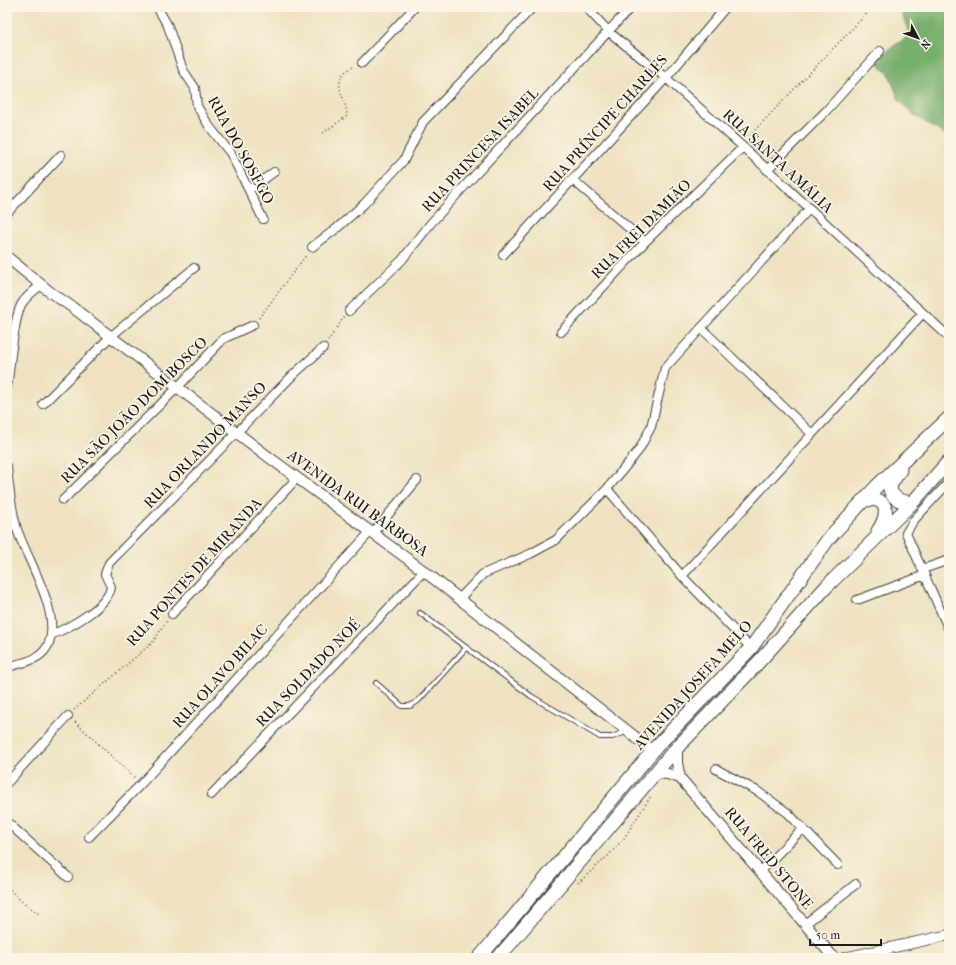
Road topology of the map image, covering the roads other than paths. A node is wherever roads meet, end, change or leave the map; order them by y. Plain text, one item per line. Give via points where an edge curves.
1 (157, 7) edge
2 (415, 7) edge
3 (533, 7) edge
4 (586, 7) edge
5 (631, 7) edge
6 (726, 7) edge
7 (609, 32) junction
8 (880, 51) dead end
9 (362, 63) road end
10 (666, 78) junction
11 (743, 147) junction
12 (61, 155) dead end
13 (767, 170) junction
14 (274, 172) dead end
15 (573, 180) junction
16 (249, 190) junction
17 (809, 209) junction
18 (7, 213) edge
19 (263, 218) dead end
20 (645, 242) junction
21 (312, 247) road end
22 (503, 255) dead end
23 (7, 258) edge
24 (194, 268) dead end
25 (41, 285) junction
26 (348, 311) road end
27 (923, 313) junction
28 (253, 325) road end
29 (701, 328) junction
30 (561, 332) dead end
31 (949, 336) edge
32 (110, 337) junction
33 (323, 348) road end
34 (178, 387) junction
35 (7, 388) edge
36 (43, 404) dead end
37 (949, 418) edge
38 (237, 433) junction
39 (812, 434) junction
40 (912, 453) junction
41 (949, 461) edge
42 (7, 466) edge
43 (297, 478) junction
44 (417, 480) dead end
45 (949, 482) edge
46 (936, 486) junction
47 (607, 489) junction
48 (63, 500) dead end
49 (862, 501) junction
50 (913, 502) junction
51 (372, 532) junction
52 (866, 547) junction
53 (949, 560) edge
54 (424, 571) junction
55 (924, 572) junction
56 (682, 576) junction
57 (460, 598) junction
58 (857, 600) dead end
59 (420, 613) dead end
60 (172, 614) road end
61 (949, 630) edge
62 (51, 635) junction
63 (466, 648) junction
64 (751, 648) junction
65 (7, 667) edge
66 (376, 683) dead end
67 (68, 716) road end
68 (628, 731) junction
69 (677, 748) junction
70 (653, 751) junction
71 (716, 769) dead end
72 (654, 773) junction
73 (680, 778) junction
74 (7, 783) edge
75 (211, 795) dead end
76 (7, 822) edge
77 (803, 828) junction
78 (89, 837) dead end
79 (838, 865) dead end
80 (760, 872) junction
81 (68, 877) dead end
82 (856, 884) dead end
83 (805, 924) junction
84 (949, 935) edge
85 (479, 958) edge
86 (498, 958) edge
87 (834, 958) edge
88 (844, 958) edge

1 - 16 street, RUA DO SOSEGO via 168,26 183,70 194,88 197,106 231,154
2 - 9 street
3 - 21 street via 423,122 404,160 358,209
4 - 7 street, RUA SANTA AMÁLIA
5 - 7 street, RUA PRINCESA ISABEL
6 - 10 street, RUA PRÍNCIPE CHARLES
7 - 10 street, RUA SANTA AMÁLIA
7 - 26 street, RUA PRINCESA ISABEL via 431,223 402,260
8 - 13 street via 826,111
10 - 11 street, RUA SANTA AMÁLIA
10 - 15 street, RUA PRÍNCIPE CHARLES
11 - 13 street, RUA SANTA AMÁLIA
11 - 20 street, RUA FREI DAMIÃO
12 - 18 street
13 - 17 street, RUA SANTA AMÁLIA
14 - 16 street
15 - 20 street
15 - 22 street, RUA PRÍNCIPE CHARLES
16 - 19 street, RUA DO SOSEGO
17 - 27 street, RUA SANTA AMÁLIA
17 - 29 street
20 - 30 street, RUA FREI DAMIÃO
23 - 25 street, AVENIDA RUI BARBOSA
24 - 32 street
25 - 32 street, AVENIDA RUI BARBOSA
25 - 35 street via 21,306
27 - 31 street, RUA SANTA AMÁLIA
27 - 39 street
28 - 34 street, RUA SÃO JOÃO DOM BOSCO via 224,339
29 - 39 street
29 - 47 street via 665,368 651,427 639,450
32 - 34 street, AVENIDA RUI BARBOSA
32 - 36 street
33 - 38 street, RUA ORLANDO MANSO
34 - 38 street, AVENIDA RUI BARBOSA
34 - 48 street, RUA SÃO JOÃO DOM BOSCO
37 - 40 main road, AVENIDA JOSEFA MELO
38 - 43 street, AVENIDA RUI BARBOSA
38 - 62 street, RUA ORLANDO MANSO via 109,563 105,574 111,587 106,599 80,620
39 - 56 street
40 - 49 main road, AVENIDA JOSEFA MELO
40 - 50 main road via 891,484 890,490 896,499
41 - 46 main road, AVENIDA JOSEFA MELO
42 - 62 street via 17,529 46,600
43 - 51 street, AVENIDA RUI BARBOSA
43 - 60 street, RUA PONTES DE MIRANDA
44 - 51 street, RUA OLAVO BILAC
45 - 46 street
46 - 50 main road, AVENIDA JOSEFA MELO
46 - 55 street via 907,531
47 - 56 street
47 - 57 street via 556,540 483,574
49 - 52 main road via 879,501 885,507 886,513 883,523
49 - 64 main road, AVENIDA JOSEFA MELO via 829,538
50 - 52 main road, AVENIDA JOSEFA MELO
51 - 54 street, AVENIDA RUI BARBOSA
51 - 78 street, RUA OLAVO BILAC via 141,784
52 - 69 main road, AVENIDA JOSEFA MELO
53 - 55 street
54 - 57 street, AVENIDA RUI BARBOSA
54 - 75 street, RUA SOLDADO NOÉ
55 - 58 street
55 - 61 street
56 - 64 street
57 - 68 street, AVENIDA RUI BARBOSA
59 - 63 lane
62 - 65 street via 46,648 36,658
63 - 66 lane via 418,701 410,706 402,706
63 - 68 lane via 531,696 600,737 612,737
64 - 70 main road, AVENIDA JOSEFA MELO
67 - 74 street
68 - 70 street, AVENIDA RUI BARBOSA
69 - 72 main road, AVENIDA JOSEFA MELO
69 - 73 street
70 - 85 main road, AVENIDA JOSEFA MELO
71 - 77 street via 771,801
72 - 73 street
72 - 86 main road, AVENIDA JOSEFA MELO
73 - 80 street, RUA FRED STONE
76 - 81 street
77 - 79 street
77 - 80 street
80 - 83 street, RUA FRED STONE
82 - 83 street
83 - 87 street, RUA FRED STONE
84 - 88 street

